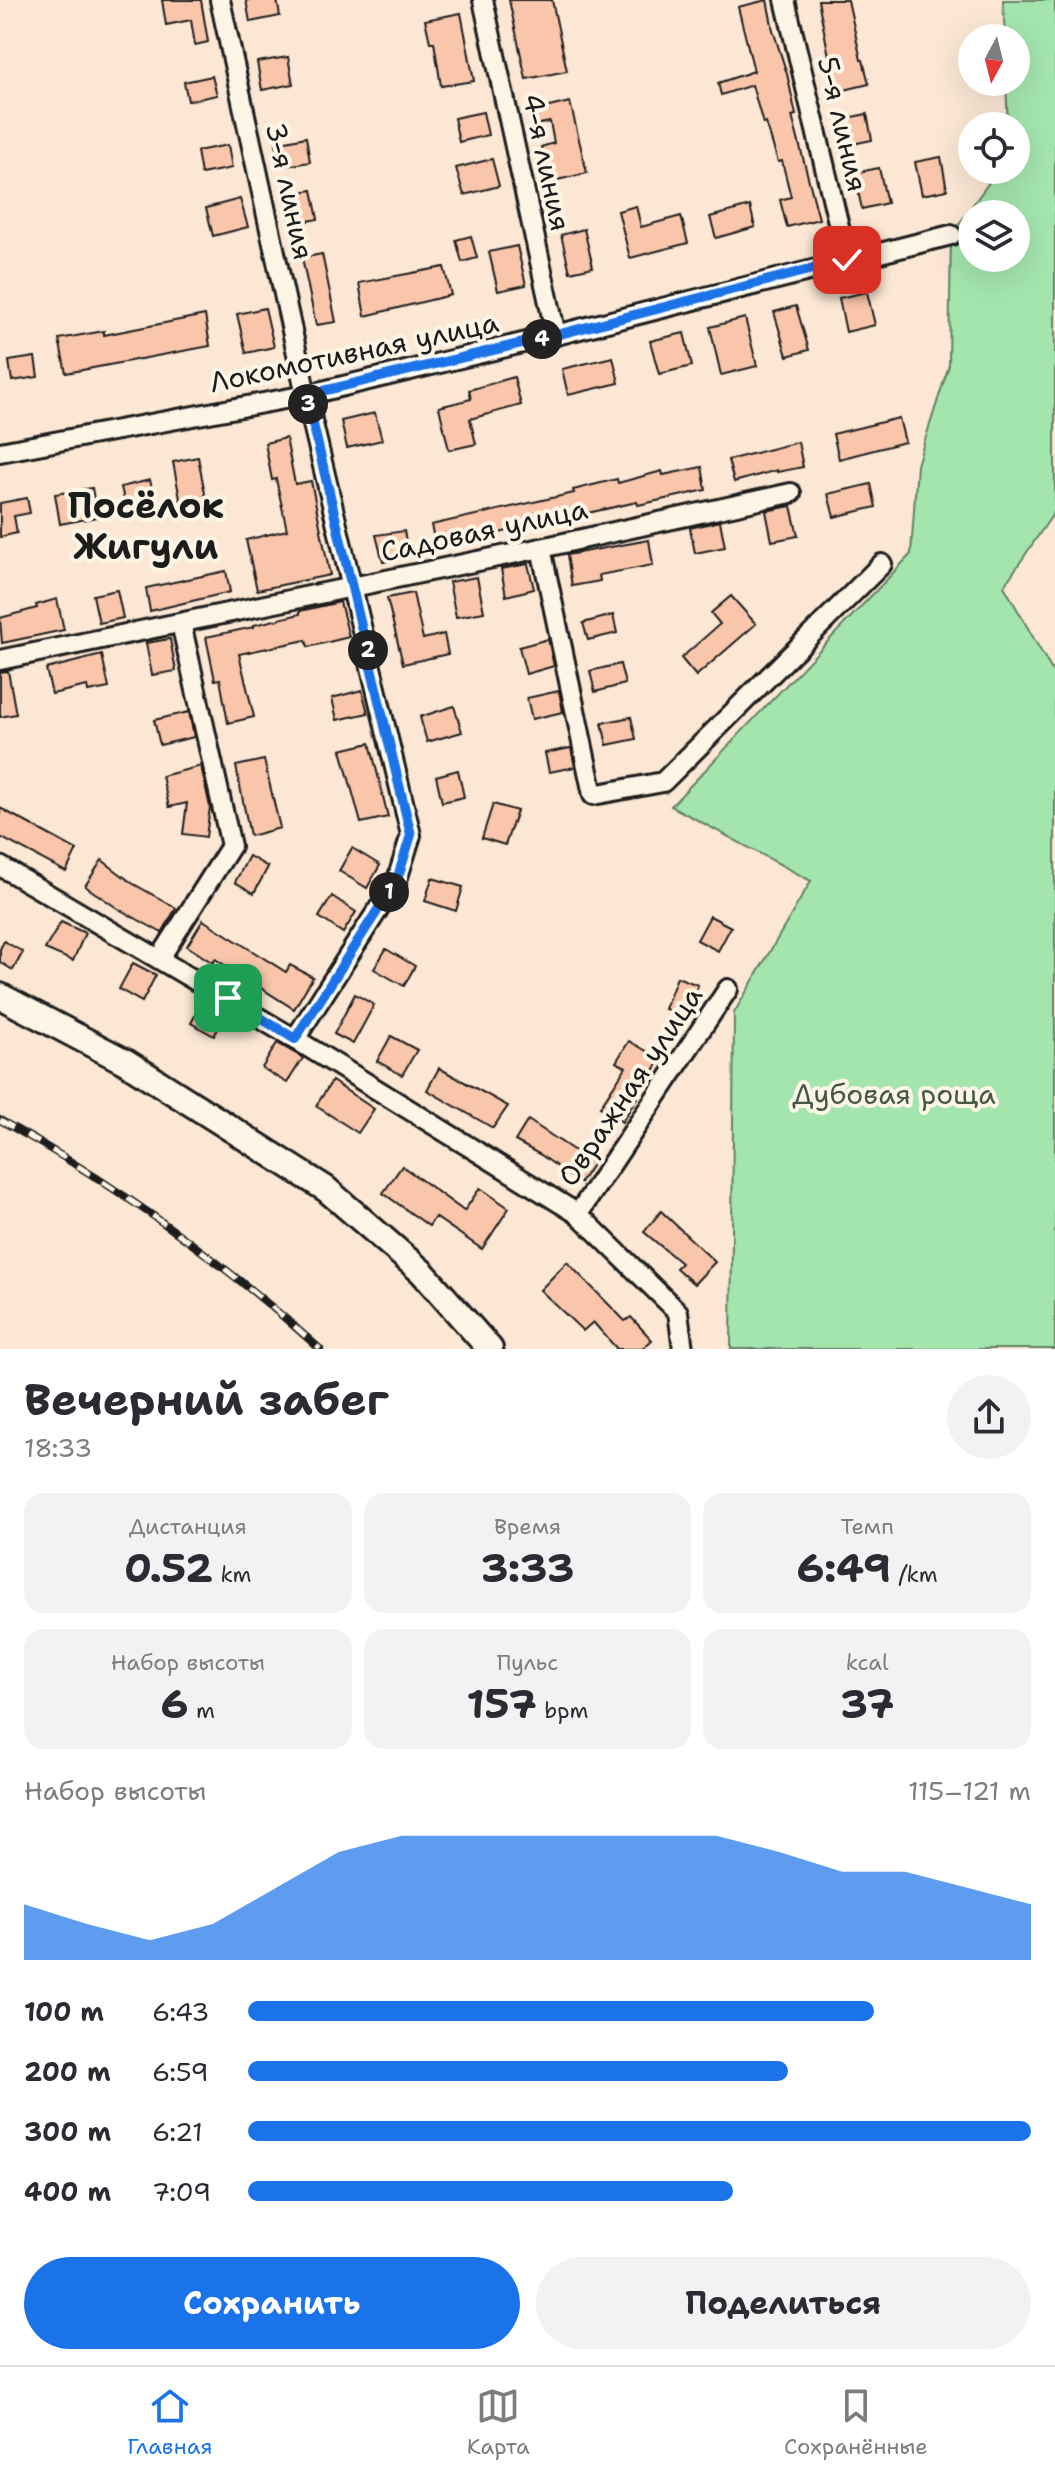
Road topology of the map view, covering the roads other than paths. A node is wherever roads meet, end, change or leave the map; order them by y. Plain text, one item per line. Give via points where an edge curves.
1 (220, 0) edge
2 (483, 0) edge
3 (785, 0) edge
4 (951, 235) dead end
5 (847, 260) junction
6 (556, 335) junction
7 (306, 395) junction
8 (0, 452) edge
9 (791, 493) dead end
10 (541, 548) junction
11 (882, 564) dead end
12 (352, 586) junction
13 (181, 623) junction
14 (0, 660) edge
15 (0, 866) edge
16 (160, 958) junction
17 (728, 989) dead end
18 (0, 996) edge
19 (295, 1039) junction
20 (578, 1214) junction
21 (490, 1349) edge
22 (683, 1349) edge

1 - 7 street, 3-я линия
2 - 6 street, 4-я линия
3 - 5 street, 5-я линия
4 - 5 street, Локомотивная улица
5 - 6 street, Локомотивная улица
6 - 7 street, Локомотивная улица
7 - 8 street, Локомотивная улица
7 - 12 street, 3-я линия
9 - 10 street, Садовая улица
10 - 11 street via 593,795 663,782
10 - 12 street, Садовая улица
12 - 13 street, Садовая улица
12 - 19 street, 3-я линия via 411,835 397,880
13 - 14 street, Садовая улица
13 - 16 street via 231,846
15 - 16 street
16 - 19 street
17 - 20 street, Овражная улица
18 - 21 street via 126,1062 326,1189 422,1272
19 - 20 street
20 - 22 street via 678,1312

